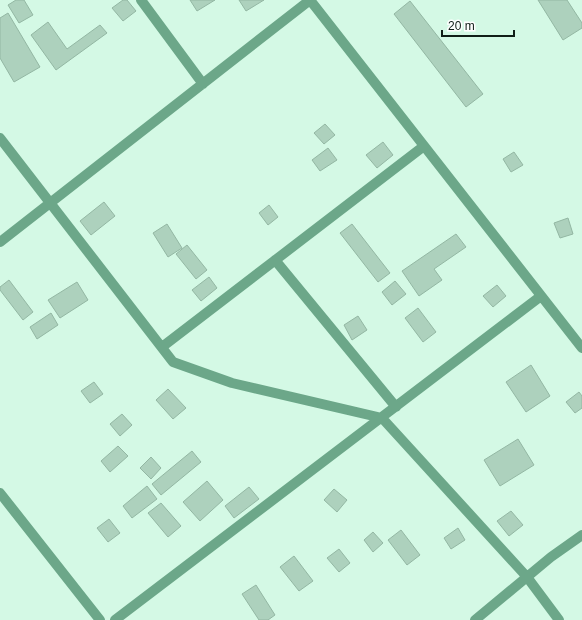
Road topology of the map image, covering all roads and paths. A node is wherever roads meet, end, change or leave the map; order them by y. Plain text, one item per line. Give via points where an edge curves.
1 (141, 0) edge
2 (310, 0) edge
3 (203, 84) junction
4 (0, 138) edge
5 (424, 146) junction
6 (50, 203) junction
7 (0, 242) edge
8 (275, 260) junction
9 (541, 296) junction
10 (162, 347) junction
11 (582, 348) edge
12 (396, 407) junction
13 (382, 418) junction
14 (0, 493) edge
15 (582, 535) edge
16 (527, 577) junction
17 (100, 620) edge
18 (115, 620) edge
19 (474, 620) edge
20 (559, 620) edge

1 - 3 street
2 - 3 street
2 - 5 street
3 - 6 street
4 - 6 street
5 - 8 street
5 - 9 street
6 - 7 street
6 - 10 street
8 - 10 street
8 - 12 street
9 - 11 street
9 - 12 street
10 - 13 street via 173,362 232,383
12 - 13 street
13 - 16 street
13 - 18 street
14 - 17 street
15 - 16 street
16 - 19 street
16 - 20 street

